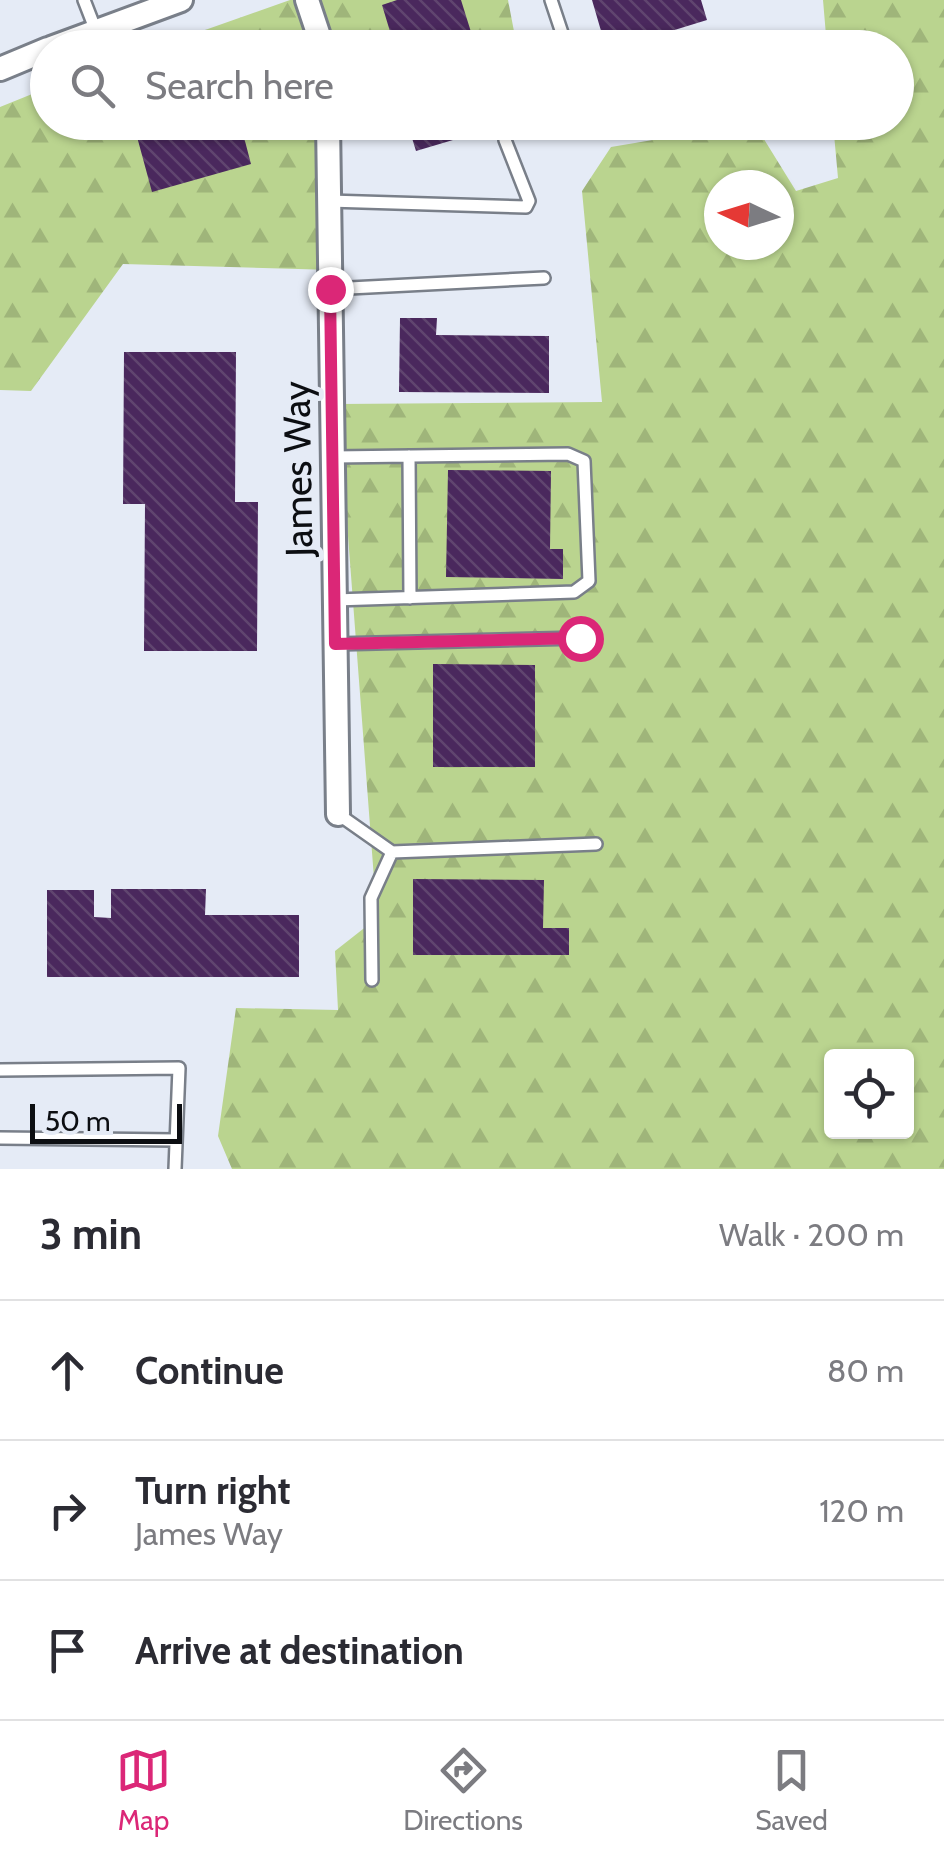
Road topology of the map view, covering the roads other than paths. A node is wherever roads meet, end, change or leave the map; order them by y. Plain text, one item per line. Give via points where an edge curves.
1 (84, 0) edge
2 (307, 0) edge
3 (550, 0) edge
4 (166, 2) edge
5 (96, 30) edge
6 (98, 30) edge
7 (317, 30) edge
8 (561, 30) edge
9 (30, 56) edge
10 (0, 68) edge
11 (328, 140) edge
12 (506, 140) dead end
13 (329, 201) junction
14 (544, 278) dead end
15 (330, 289) junction
16 (409, 456) junction
17 (333, 458) junction
18 (410, 598) junction
19 (335, 600) junction
20 (580, 638) dead end
21 (335, 644) junction
22 (338, 814) joint
23 (596, 844) dead end
24 (392, 852) junction
25 (372, 980) dead end
26 (0, 1070) edge
27 (0, 1138) edge
28 (176, 1140) junction
29 (175, 1169) edge

1 - 5 lane
2 - 7 street
3 - 8 lane
4 - 6 street
9 - 10 street
11 - 13 street, James Way
12 - 13 lane via 529,200 526,208
13 - 15 street, James Way
14 - 15 lane
15 - 17 street, James Way
16 - 17 lane
16 - 18 lane
16 - 18 lane via 568,454 584,461 588,582 574,592
17 - 19 street, James Way
18 - 19 lane
19 - 21 street, James Way
20 - 21 lane
21 - 22 street, James Way
22 - 24 lane
23 - 24 lane
24 - 25 lane via 372,898
26 - 28 lane via 179,1068
27 - 28 lane
28 - 29 lane

